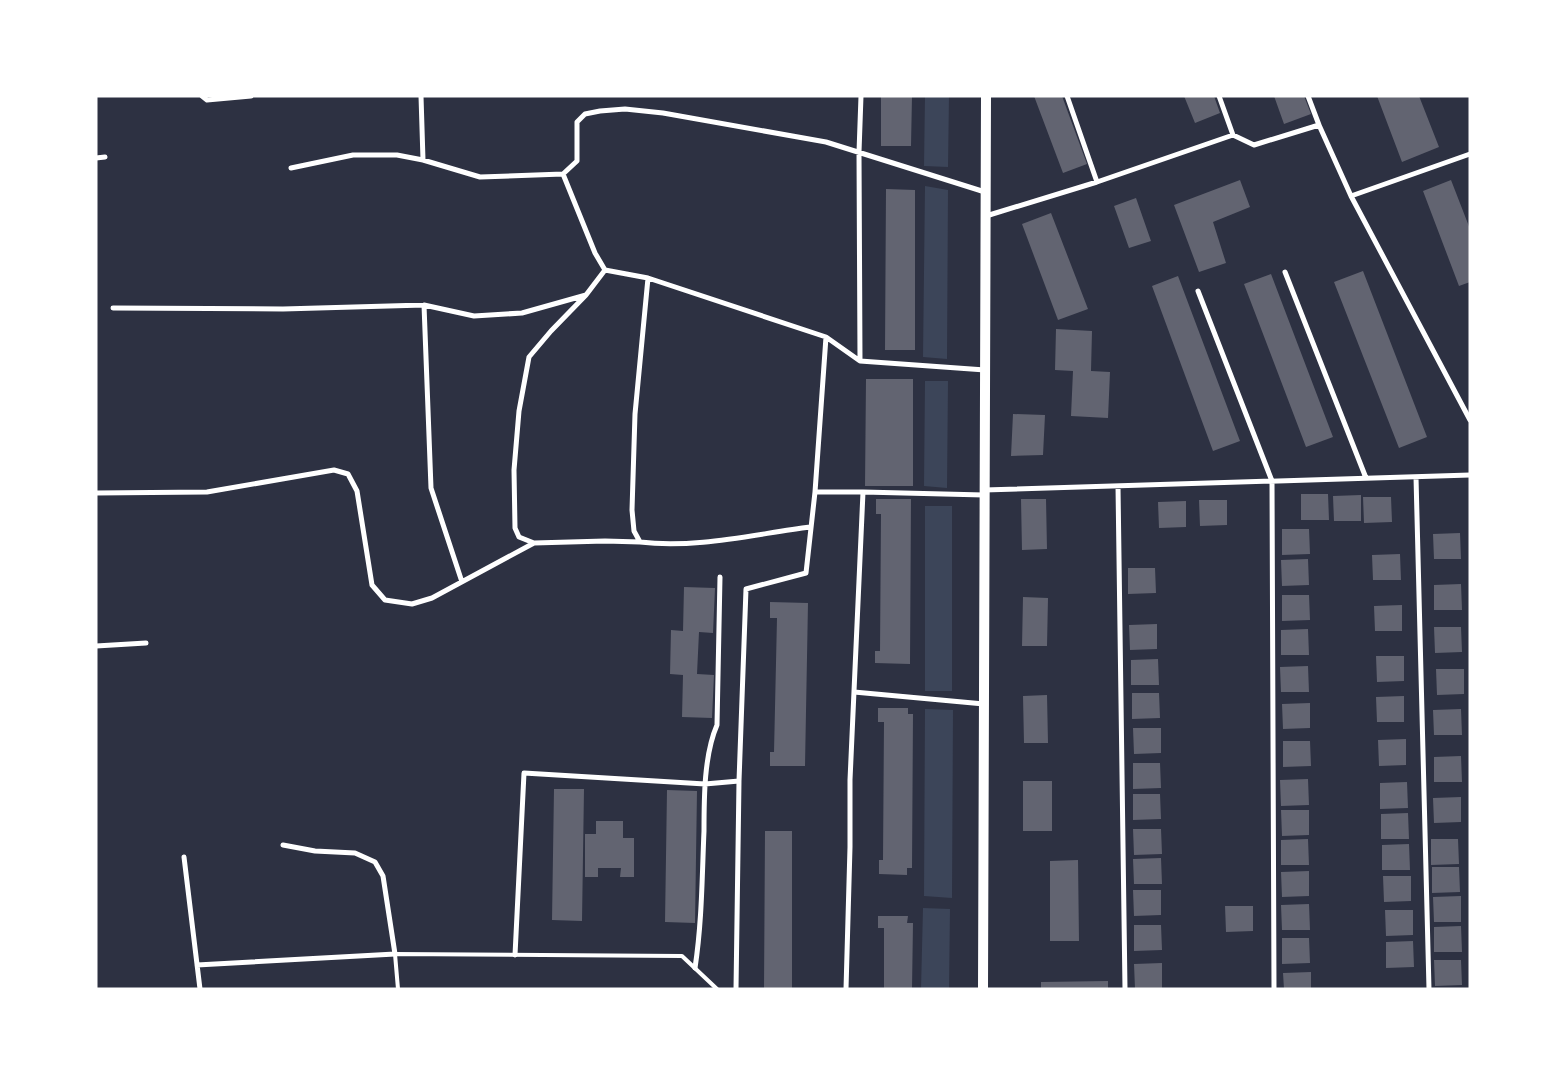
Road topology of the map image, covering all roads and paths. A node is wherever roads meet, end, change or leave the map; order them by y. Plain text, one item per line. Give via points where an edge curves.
1 (202, 96) edge
2 (251, 96) edge
3 (421, 96) edge
4 (861, 96) edge
5 (986, 96) edge
6 (1067, 96) edge
7 (1219, 96) edge
8 (1308, 96) edge
9 (1319, 125) junction
10 (1233, 135) junction
11 (858, 152) junction
12 (1470, 154) edge
13 (96, 158) edge
14 (105, 158) dead end
15 (423, 160) junction
16 (291, 168) dead end
17 (564, 174) junction
18 (1096, 182) junction
19 (985, 192) junction
20 (1350, 196) junction
21 (985, 217) junction
22 (605, 270) junction
23 (1285, 272) dead end
24 (648, 278) junction
25 (1198, 291) dead end
26 (586, 295) junction
27 (424, 305) junction
28 (113, 308) dead end
29 (826, 337) junction
30 (860, 361) junction
31 (985, 370) junction
32 (1470, 420) edge
33 (1470, 475) edge
34 (1416, 477) junction
35 (1366, 478) junction
36 (1272, 481) junction
37 (1118, 486) junction
38 (816, 492) junction
39 (863, 492) junction
40 (96, 493) edge
41 (984, 493) junction
42 (810, 527) junction
43 (640, 542) junction
44 (534, 543) junction
45 (720, 577) dead end
46 (462, 582) junction
47 (146, 643) dead end
48 (96, 646) edge
49 (854, 692) junction
50 (984, 704) junction
51 (738, 781) junction
52 (705, 784) junction
53 (283, 845) dead end
54 (184, 857) dead end
55 (395, 954) junction
56 (515, 955) junction
57 (197, 966) junction
58 (695, 968) junction
59 (200, 989) edge
60 (398, 989) edge
61 (717, 989) edge
62 (736, 989) edge
63 (846, 989) edge
64 (983, 989) edge
65 (1125, 989) edge
66 (1274, 989) edge
67 (1429, 989) edge

1 - 2 street via 207,100
3 - 15 street
4 - 11 street
5 - 19 main road
6 - 18 street
7 - 10 street
8 - 9 street
9 - 10 street via 1254,145
9 - 20 street
10 - 18 street
11 - 17 street via 826,142 625,109 585,114 576,122 577,161
11 - 19 street
11 - 30 street
12 - 20 street
13 - 14 street
15 - 16 street via 397,155 353,155
15 - 17 street via 480,177
17 - 22 street via 595,253
18 - 21 street
19 - 21 main road
20 - 32 street
21 - 31 main road
22 - 24 street
22 - 26 street
23 - 35 street
24 - 29 street
24 - 43 street via 635,414 632,510 634,531
25 - 36 street
26 - 27 street via 522,313 474,316
26 - 44 street via 528,357 518,411 515,528 520,537
27 - 28 street via 283,309
27 - 46 street via 431,488
29 - 30 street
29 - 38 street
30 - 31 street
31 - 41 main road
33 - 34 street
34 - 35 street
34 - 67 street
35 - 36 street
36 - 37 street
36 - 66 street
37 - 41 street
37 - 65 street
38 - 39 street
38 - 42 street
39 - 41 street
39 - 49 street
40 - 46 street via 207,492 334,470 348,474 357,491 372,585 385,600 412,604 432,598
41 - 50 main road
42 - 43 street via 686,544
42 - 51 street via 806,573 746,589
43 - 44 street
44 - 46 street
45 - 52 street via 716,725
47 - 48 street
49 - 50 street
49 - 63 street
50 - 64 main road
51 - 52 street
51 - 62 street
52 - 56 street via 524,773
52 - 58 street via 701,928
53 - 55 street via 355,854 375,862 383,876
54 - 57 street
55 - 56 lane
55 - 57 street
55 - 60 lane
56 - 58 lane via 682,956
57 - 59 street
58 - 61 lane

